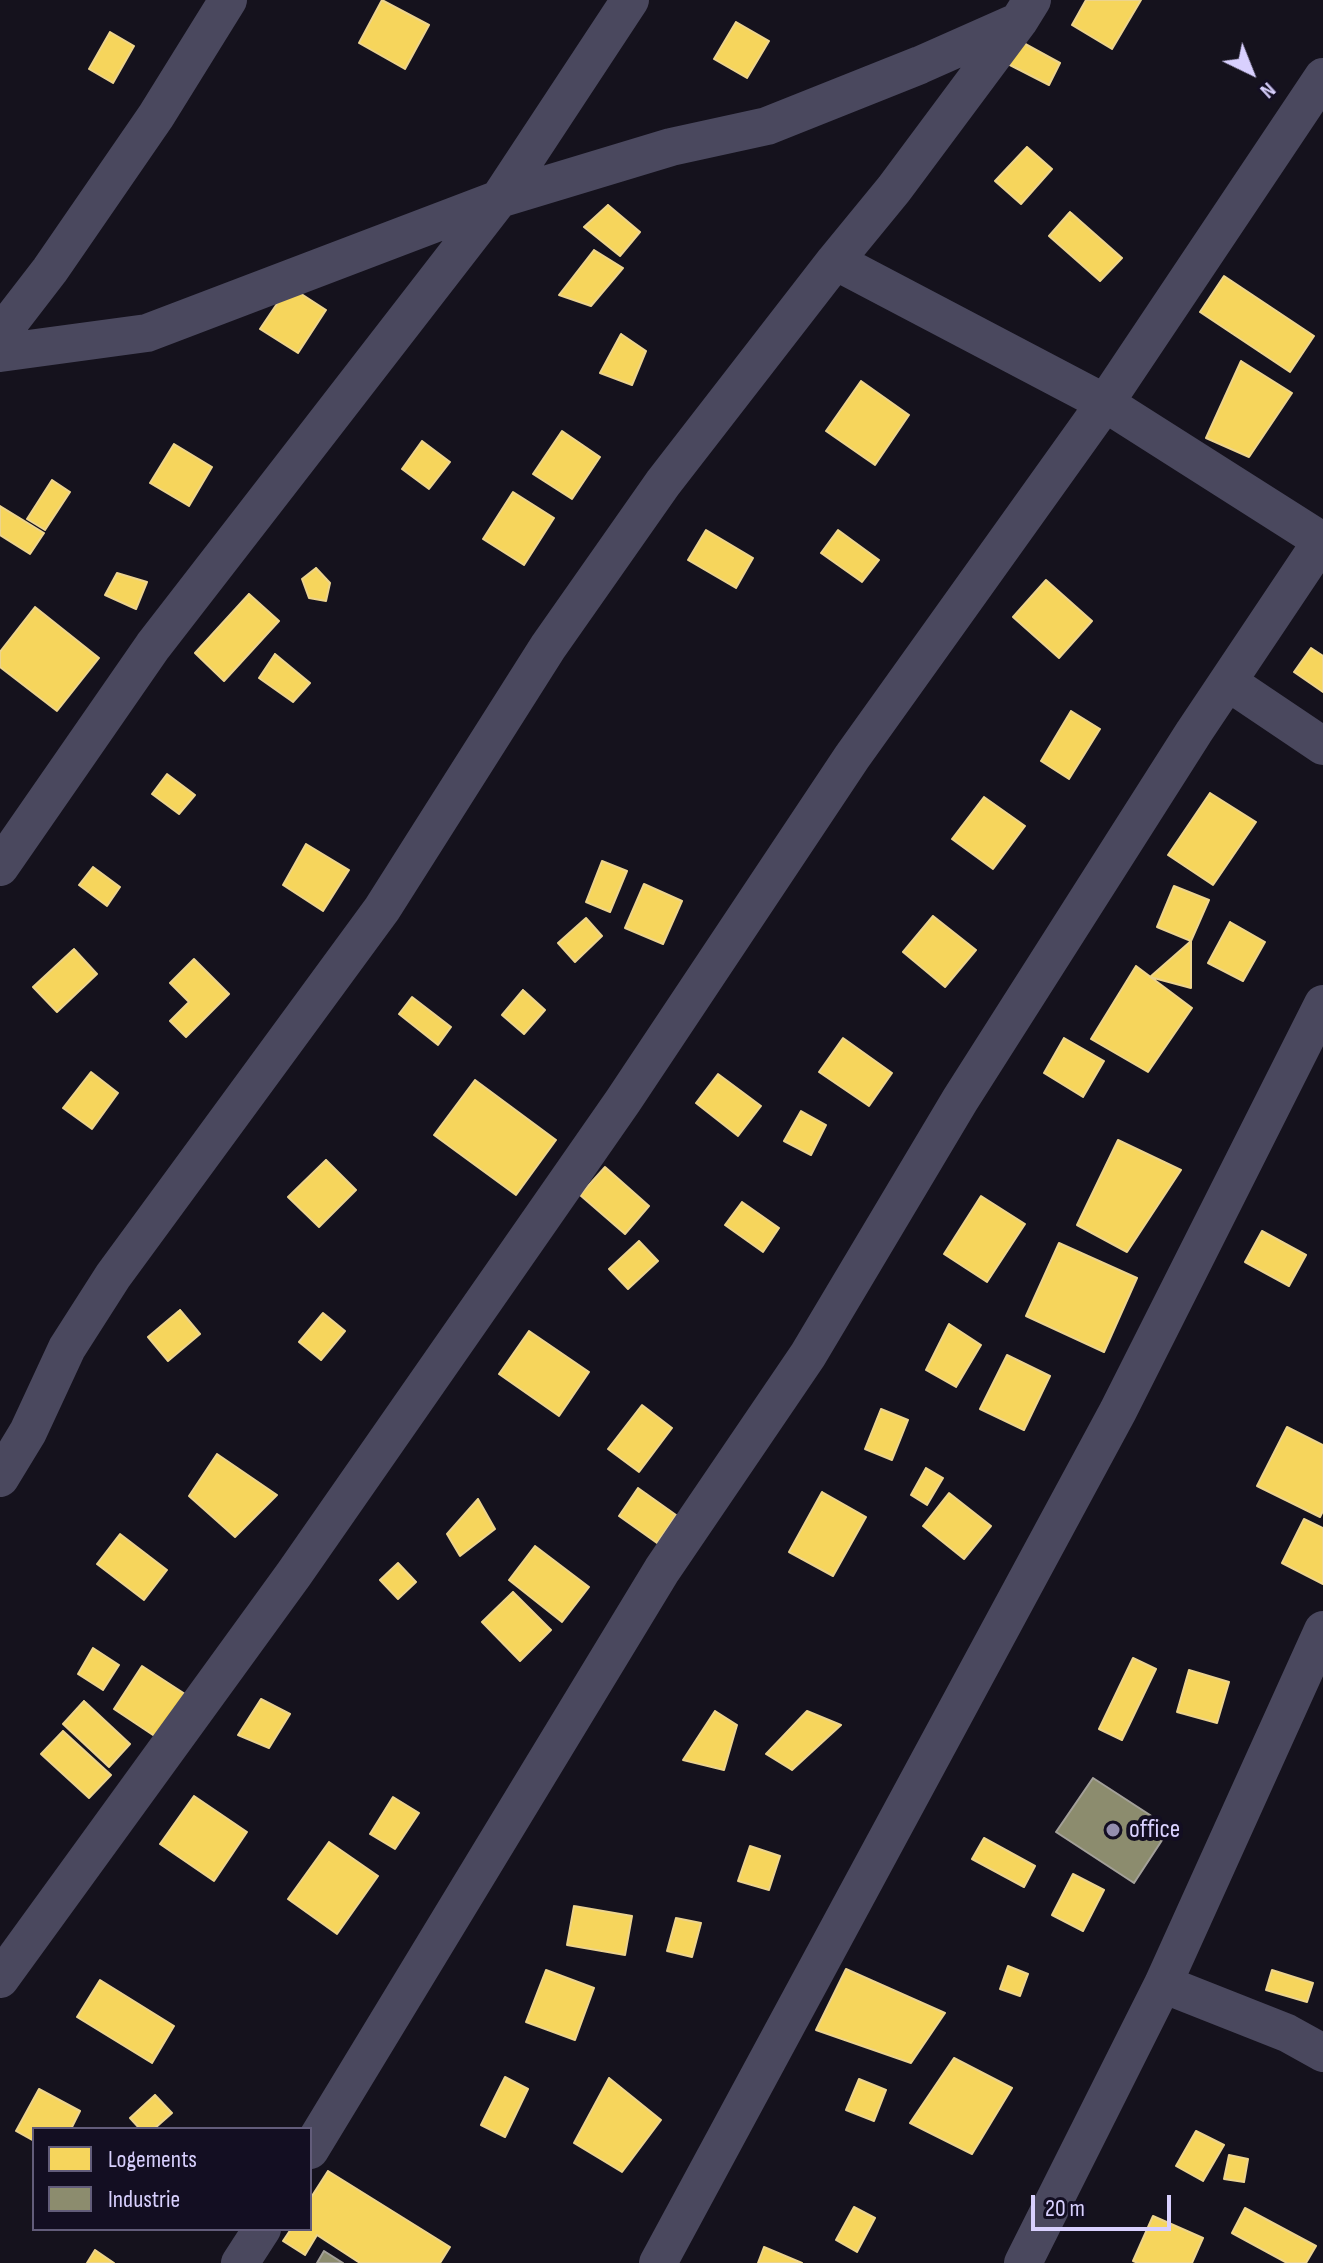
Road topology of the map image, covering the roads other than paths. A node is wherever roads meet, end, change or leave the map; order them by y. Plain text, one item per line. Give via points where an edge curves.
1 (228, 0) edge
2 (630, 0) edge
3 (1025, 10) edge
4 (1323, 77) edge
5 (499, 199) junction
6 (835, 261) junction
7 (0, 335) edge
8 (0, 353) edge
9 (1105, 403) junction
10 (1322, 540) edge
11 (1228, 682) junction
12 (1323, 746) edge
13 (0, 867) edge
14 (1323, 1004) edge
15 (0, 1478) edge
16 (1323, 1630) edge
17 (0, 1979) edge
18 (1163, 1984) junction
19 (1323, 2053) edge
20 (312, 2147) edge
21 (261, 2231) edge
22 (240, 2263) edge
23 (658, 2263) edge
24 (1023, 2263) edge

1 - 7 street via 156,116
2 - 5 street
3 - 5 street via 920,65 767,126 671,147
3 - 6 street
4 - 9 street
5 - 8 street via 147,333
5 - 13 street via 153,646
6 - 9 street
6 - 15 street via 654,496 548,647 382,909 113,1276 67,1348
9 - 10 street
9 - 17 street via 852,757 623,1101 294,1574
10 - 11 street
11 - 12 street
11 - 20 street via 960,1100 808,1355 654,1583
14 - 23 street via 1111,1425
16 - 18 street
18 - 19 street via 1287,2033
18 - 24 street
21 - 22 street

